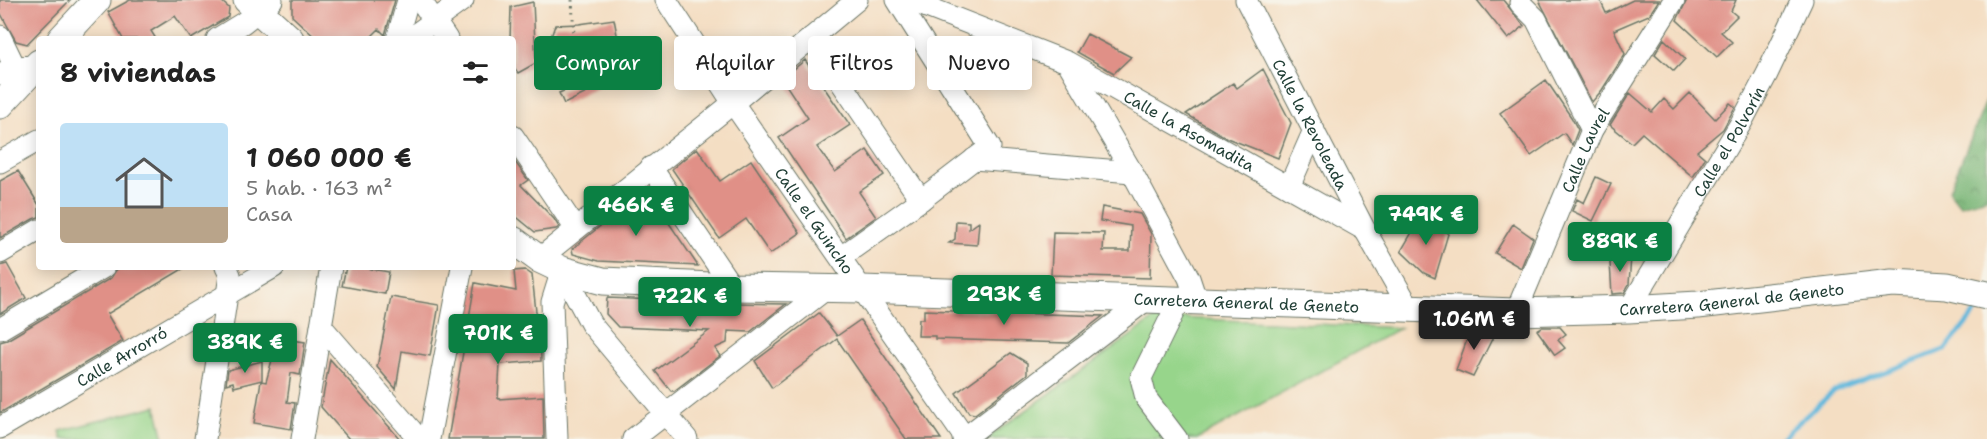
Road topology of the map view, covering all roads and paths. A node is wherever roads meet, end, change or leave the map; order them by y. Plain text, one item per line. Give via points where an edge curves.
1 (408, 0) edge
2 (417, 0) edge
3 (463, 0) edge
4 (572, 0) edge
5 (666, 0) edge
6 (857, 0) edge
7 (897, 0) edge
8 (909, 0) edge
9 (1246, 0) edge
10 (1674, 0) edge
11 (1802, 0) edge
12 (1520, 3) dead end
13 (259, 4) edge
14 (434, 20) junction
15 (0, 36) edge
16 (221, 36) edge
17 (287, 36) edge
18 (398, 36) edge
19 (413, 36) edge
20 (445, 36) edge
21 (574, 36) edge
22 (813, 36) edge
23 (808, 40) edge
24 (1067, 62) junction
25 (23, 68) edge
26 (846, 90) edge
27 (733, 103) junction
28 (0, 105) edge
29 (1314, 130) junction
30 (1592, 130) junction
31 (516, 140) edge
32 (36, 142) edge
33 (982, 153) junction
34 (0, 162) edge
35 (651, 167) junction
36 (1132, 172) junction
37 (1289, 186) junction
38 (921, 200) junction
39 (576, 229) junction
40 (1365, 230) junction
41 (36, 232) edge
42 (516, 242) edge
43 (0, 253) edge
44 (841, 257) junction
45 (550, 265) junction
46 (99, 270) edge
47 (228, 270) edge
48 (269, 270) edge
49 (330, 270) edge
50 (461, 270) edge
51 (732, 287) junction
52 (826, 289) junction
53 (862, 289) junction
54 (228, 295) junction
55 (1987, 295) edge
56 (1146, 300) junction
57 (1188, 302) junction
58 (1410, 309) junction
59 (1629, 309) junction
60 (1516, 312) junction
61 (321, 326) junction
62 (0, 328) edge
63 (666, 414) junction
64 (0, 428) edge
65 (205, 439) edge
66 (302, 439) edge
67 (419, 439) edge
68 (429, 439) edge
69 (557, 439) edge
70 (633, 439) edge
71 (687, 439) edge
72 (964, 439) edge
73 (1177, 439) edge

1 - 18 street
2 - 14 street
3 - 14 street
4 - 21 path
5 - 27 street, Calle el Guincho
6 - 22 street
7 - 33 street
8 - 24 street, Calle la Asomadita
9 - 29 street, Calle la Revoleada
10 - 30 street, Calle Laurel
11 - 59 street, Calle el Polvorín via 1741,123
12 - 30 street via 1536,19
13 - 16 street
13 - 17 main road
14 - 19 street
14 - 20 street
15 - 25 street
23 - 27 street
24 - 36 street
24 - 37 street, Calle la Asomadita
25 - 28 main road
26 - 38 street
27 - 35 street
27 - 44 street, Calle el Guincho
29 - 37 street
29 - 40 street, Calle la Revoleada
30 - 60 street, Calle Laurel
31 - 39 street
32 - 34 street
33 - 36 street
33 - 38 street
35 - 39 street
35 - 51 street
36 - 57 street via 1189,278
37 - 40 street, Calle la Asomadita
38 - 44 street
39 - 45 street
40 - 58 street, Calle la Revoleada
41 - 43 street
42 - 45 main road, Carretera General de Geneto
44 - 53 street, Calle el Guincho
45 - 51 main road, Carretera General de Geneto via 603,281
45 - 63 street via 591,324
45 - 69 street
46 - 62 street
47 - 54 street
48 - 54 street, Calle Arrorró
49 - 61 street
50 - 68 street
51 - 52 main road, Carretera General de Geneto
52 - 53 main road, Carretera General de Geneto
52 - 63 street
53 - 56 main road, Carretera General de Geneto
53 - 72 street, Calle el Guincho
54 - 64 street, Calle Arrorró
54 - 65 street
55 - 59 main road, Carretera General de Geneto via 1947,286 1892,283
56 - 57 main road, Carretera General de Geneto
56 - 72 street
57 - 58 main road, Carretera General de Geneto
57 - 73 street via 1141,378 1146,398
58 - 60 main road, Carretera General de Geneto
59 - 60 main road, Carretera General de Geneto
61 - 66 street
61 - 67 street
63 - 70 street
63 - 71 street

